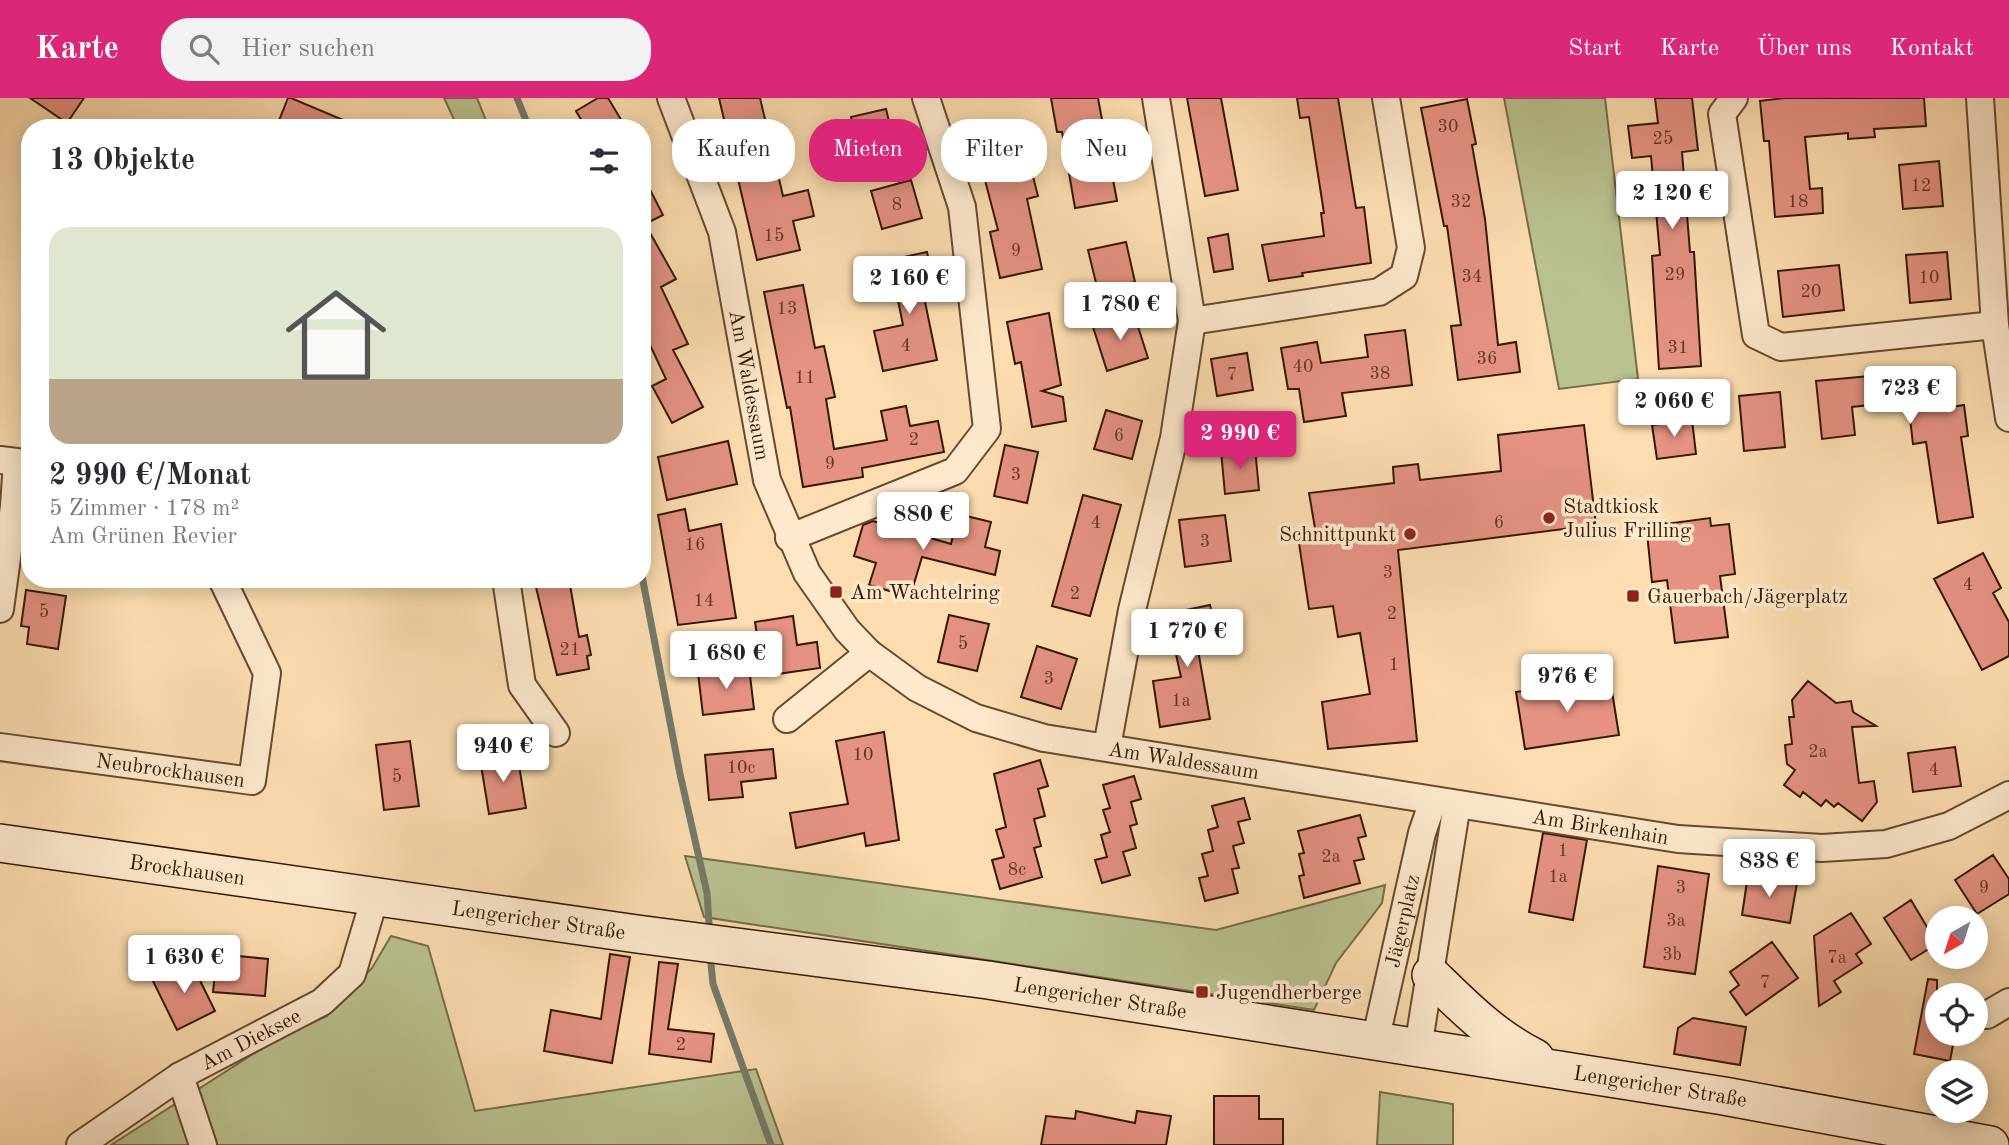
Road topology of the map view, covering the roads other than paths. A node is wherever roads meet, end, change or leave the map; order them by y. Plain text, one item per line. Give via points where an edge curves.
1 (670, 98) edge
2 (926, 98) edge
3 (1156, 98) edge
4 (1386, 98) edge
5 (1734, 98) edge
6 (1980, 98) edge
7 (1192, 321) junction
8 (1995, 325) junction
9 (2009, 418) edge
10 (16, 462) edge
11 (21, 499) edge
12 (21, 511) edge
13 (789, 538) junction
14 (226, 588) edge
15 (507, 588) edge
16 (0, 609) edge
17 (869, 653) junction
18 (787, 719) dead end
19 (556, 733) dead end
20 (0, 747) edge
21 (1107, 747) junction
22 (2009, 795) edge
23 (1445, 803) junction
24 (0, 843) edge
25 (375, 897) junction
26 (1431, 975) junction
27 (1375, 1042) junction
28 (1418, 1048) junction
29 (1557, 1070) junction
30 (180, 1076) junction
31 (80, 1145) edge
32 (203, 1145) edge
33 (1990, 1145) edge

1 - 13 street, Am Waldessaum via 722,232 767,481
2 - 13 street via 962,207 987,429 955,471
3 - 7 street
4 - 7 street via 1411,248 1404,276 1379,292
5 - 8 street via 1722,114 1756,335 1781,347
6 - 8 street
7 - 21 street via 1174,438 1132,610
8 - 9 street
10 - 11 street
12 - 16 street
13 - 17 street, Am Waldessaum via 826,603
14 - 20 street, Neubrockhausen via 267,673 252,782
15 - 19 street via 523,685
17 - 18 street
17 - 21 street, Am Waldessaum via 917,688 976,718 1044,738
21 - 23 street, Am Waldessaum
22 - 23 street, Am Birkenhain via 1949,826 1886,844 1822,848 1678,839
23 - 26 street, Jägerplatz
23 - 27 street, Jägerplatz via 1422,833
24 - 25 main road, Brockhausen
25 - 27 main road, Lengericher Straße via 988,980
25 - 30 street, Am Dieksee via 352,974 322,1002
26 - 28 street, Jägerplatz
26 - 29 main road via 1506,1044
27 - 28 main road, Lengericher Straße
28 - 29 main road, Lengericher Straße
29 - 33 main road, Lengericher Straße
30 - 31 street, Am Dieksee
30 - 32 street

